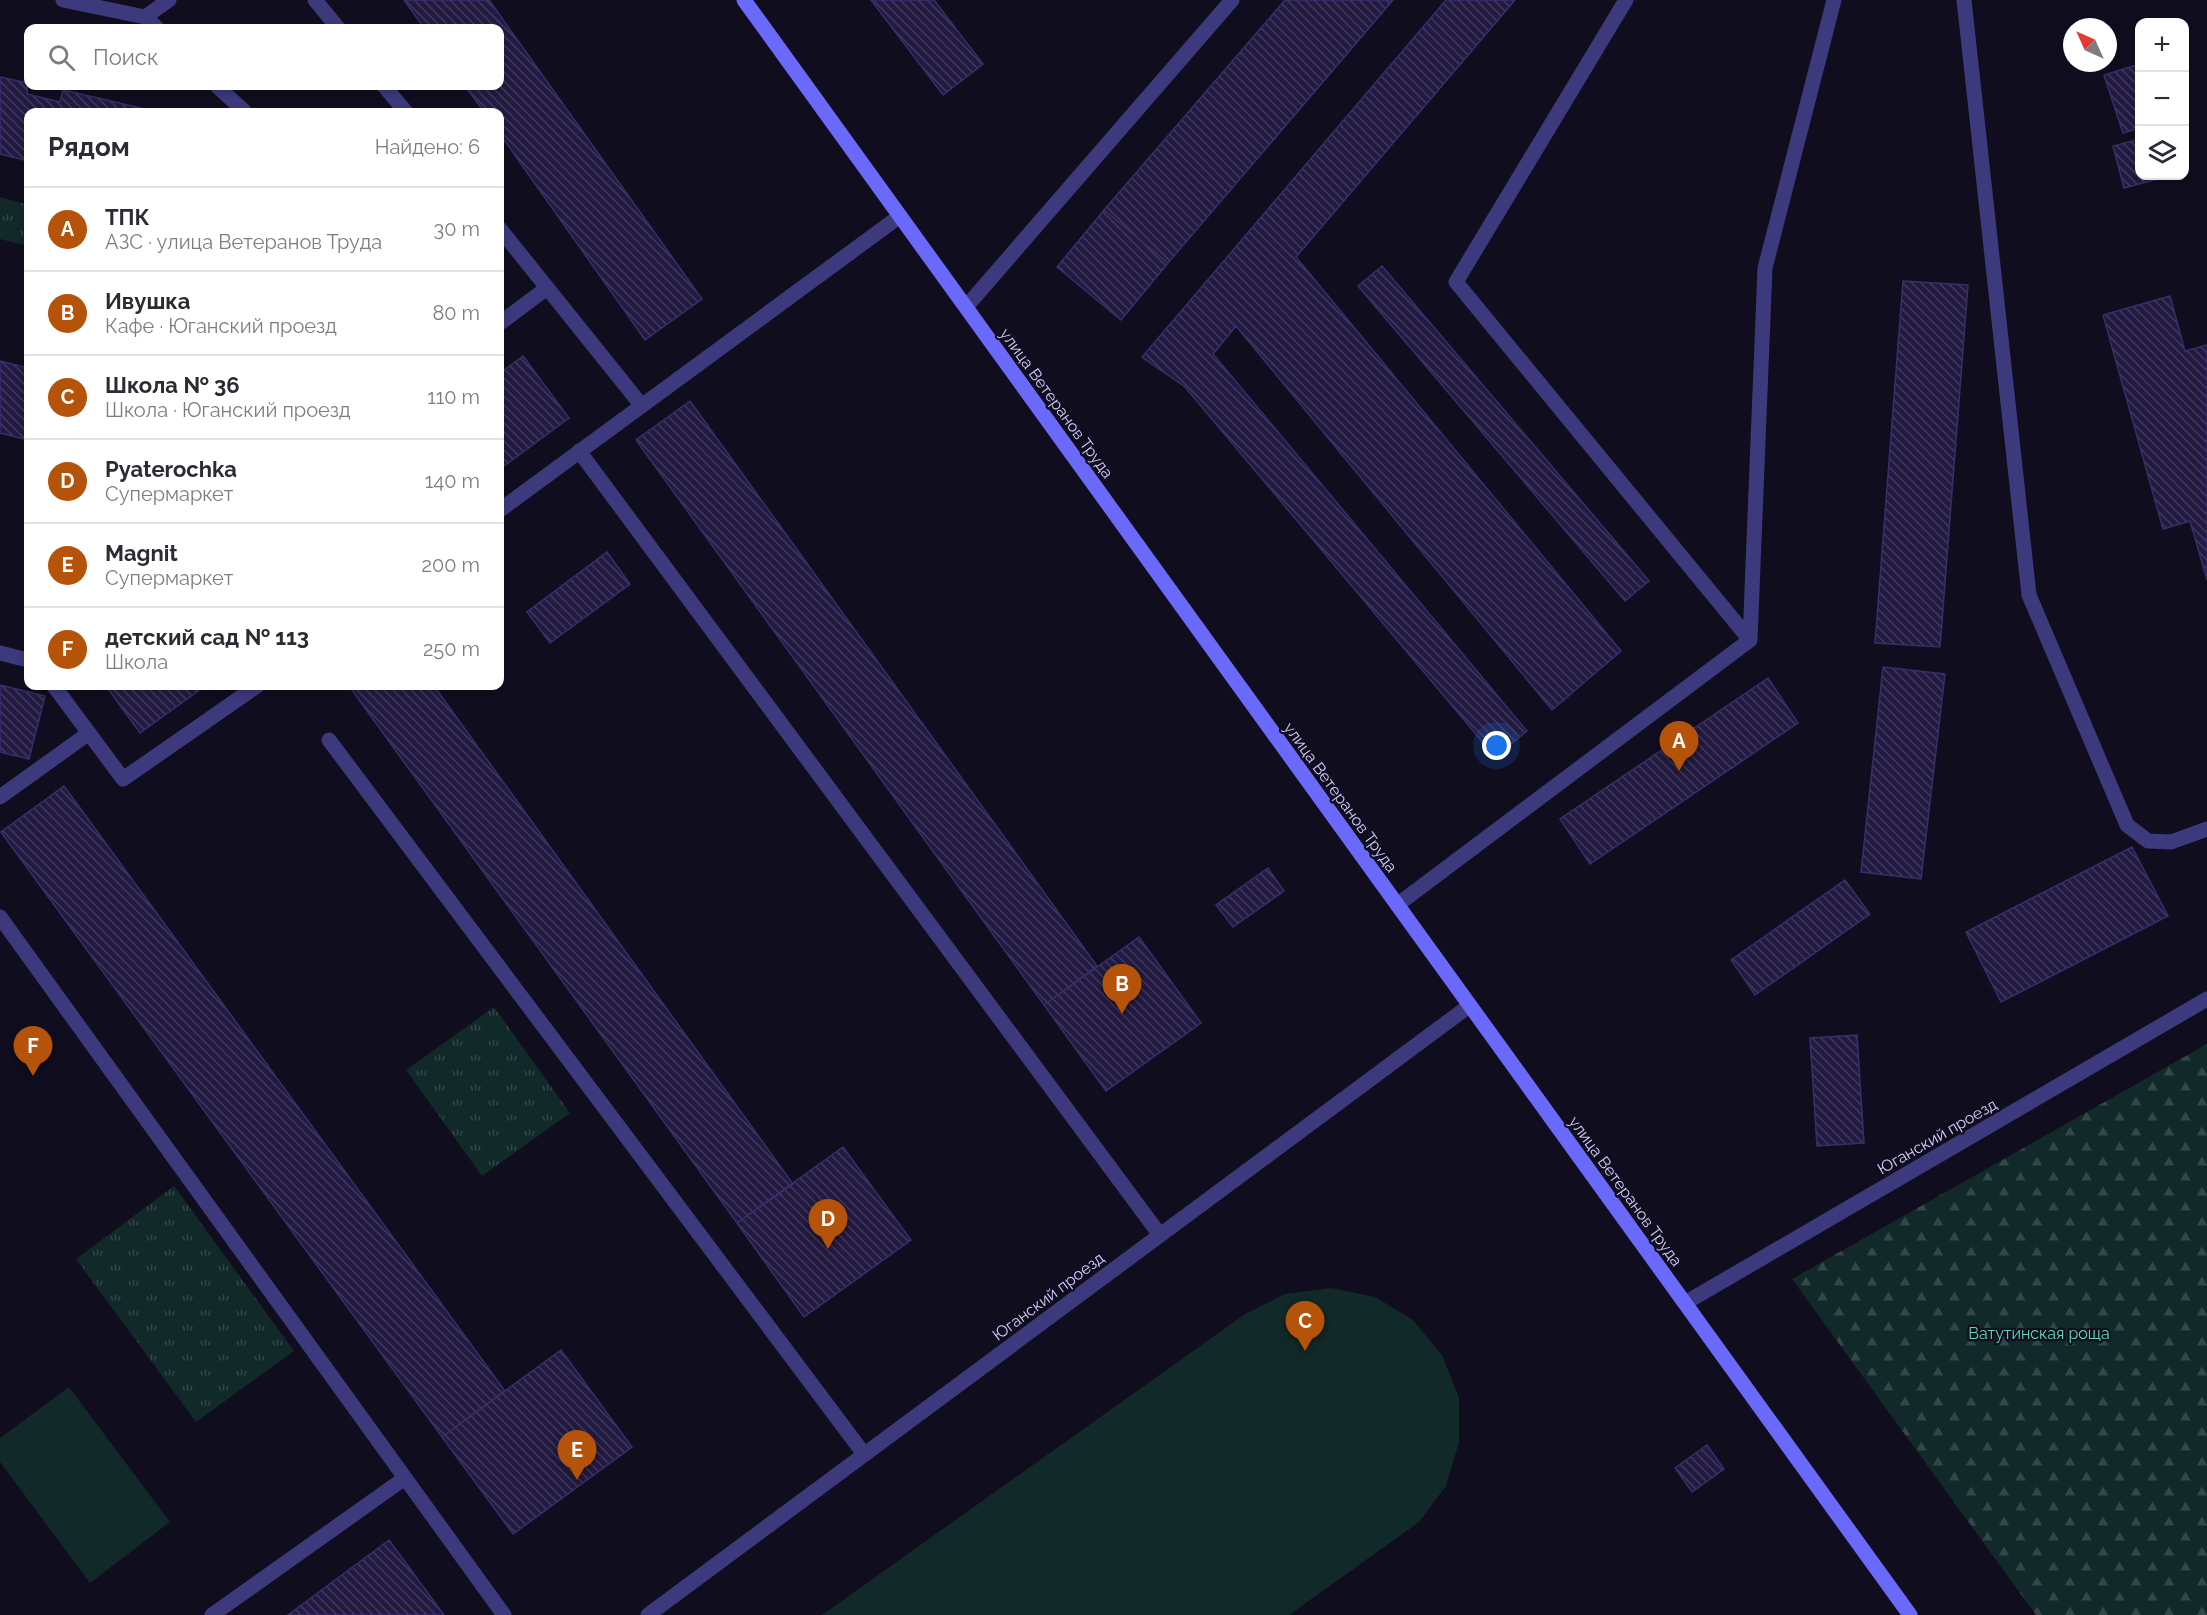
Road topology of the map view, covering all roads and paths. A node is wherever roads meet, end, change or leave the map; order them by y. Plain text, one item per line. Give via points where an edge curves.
1 (63, 0) edge
2 (169, 0) edge
3 (315, 0) edge
4 (744, 0) edge
5 (1232, 0) edge
6 (1626, 0) edge
7 (1834, 0) edge
8 (1964, 0) edge
9 (145, 17) junction
10 (153, 24) edge
11 (335, 24) edge
12 (221, 90) edge
13 (387, 90) edge
14 (241, 108) edge
15 (403, 108) edge
16 (900, 216) junction
17 (504, 234) edge
18 (547, 288) junction
19 (966, 307) junction
20 (504, 320) edge
21 (642, 406) junction
22 (579, 451) junction
23 (504, 507) edge
24 (1750, 640) junction
25 (0, 653) edge
26 (24, 659) edge
27 (57, 690) edge
28 (251, 690) edge
29 (89, 733) junction
30 (328, 740) dead end
31 (0, 796) edge
32 (2207, 829) edge
33 (1396, 905) junction
34 (0, 918) edge
35 (2207, 999) edge
36 (1469, 1006) junction
37 (1160, 1235) junction
38 (1685, 1303) junction
39 (864, 1454) junction
40 (405, 1478) junction
41 (212, 1615) edge
42 (504, 1615) edge
43 (648, 1615) edge
44 (1910, 1615) edge

1 - 9 street
2 - 9 street
3 - 11 street
4 - 16 main road, улица Ветеранов Труда
5 - 19 street
6 - 24 street via 1456,282
7 - 24 street via 1765,268
8 - 32 street via 2029,595 2127,825 2148,841 2171,842
9 - 10 street
12 - 14 street
13 - 15 street
16 - 19 main road, улица Ветеранов Труда
16 - 21 street
17 - 18 street
18 - 20 street
18 - 21 street
19 - 33 main road, улица Ветеранов Труда
21 - 22 street
22 - 23 street
22 - 37 street
24 - 33 street
25 - 26 street
27 - 29 street
28 - 29 street via 123,779
29 - 31 street
30 - 39 street
33 - 36 main road, улица Ветеранов Труда
34 - 40 street
35 - 38 street, Юганский проезд
36 - 37 street, Юганский проезд
36 - 38 main road, улица Ветеранов Труда
37 - 39 street, Юганский проезд
38 - 44 main road, улица Ветеранов Труда
39 - 43 street, Юганский проезд
40 - 41 street
40 - 42 street

